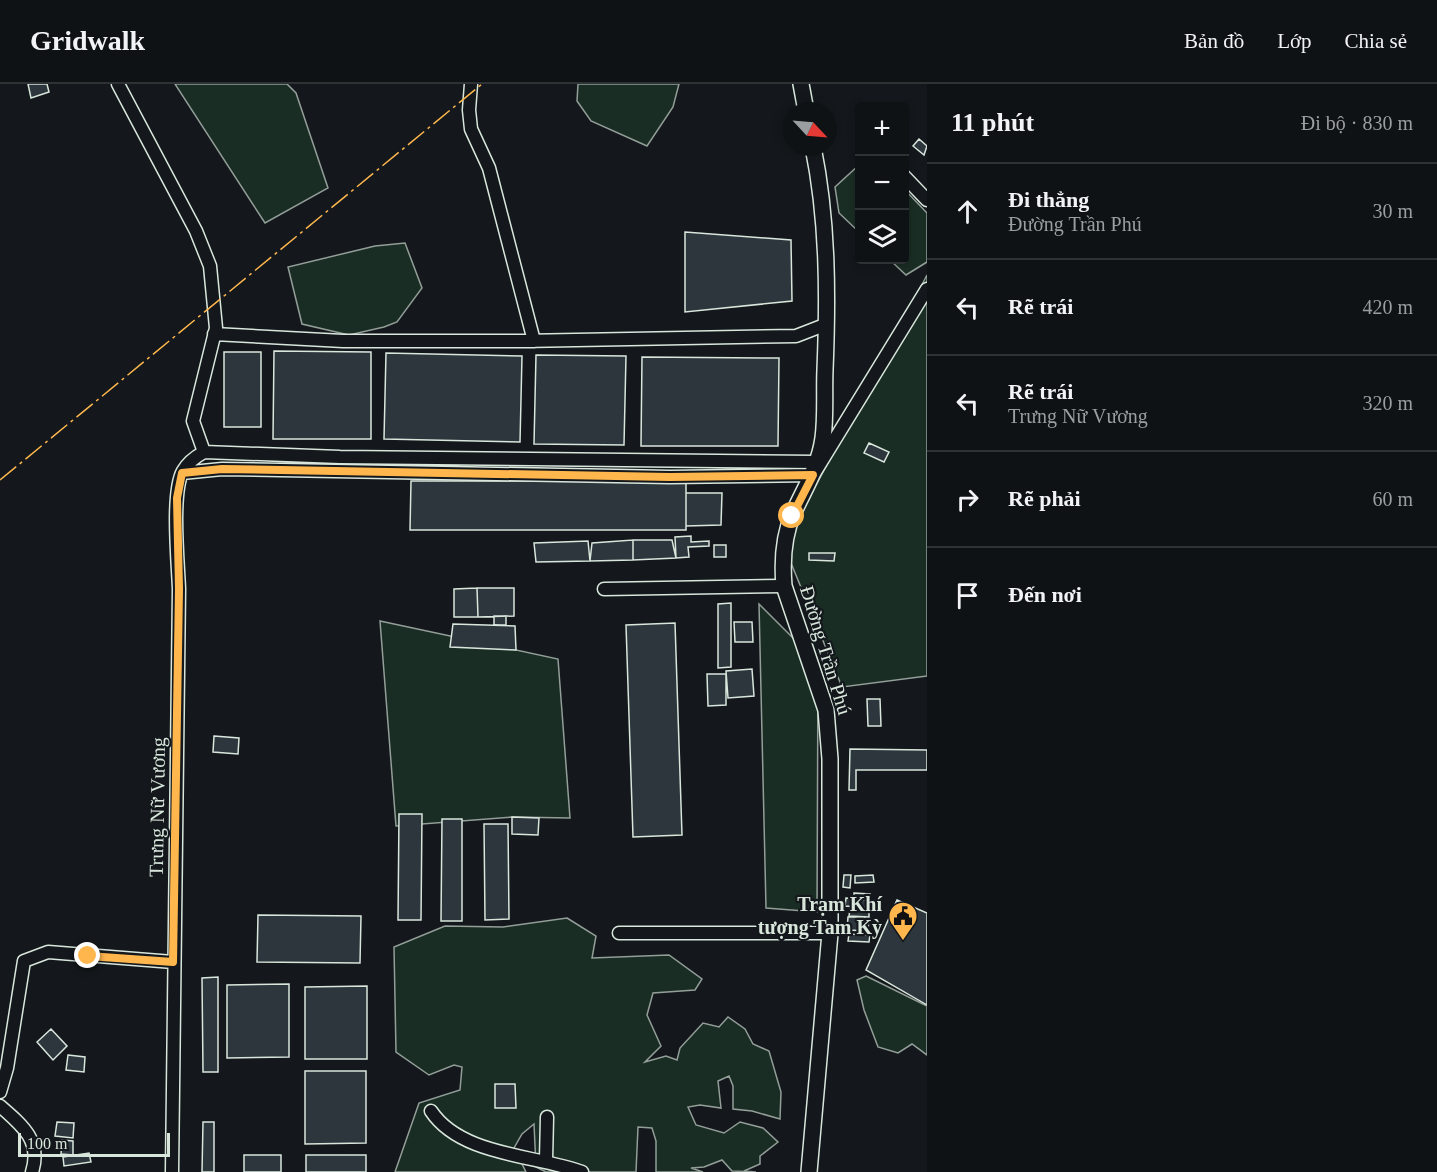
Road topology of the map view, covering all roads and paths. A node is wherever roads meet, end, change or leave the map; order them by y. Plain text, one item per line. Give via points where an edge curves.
1 (118, 84) edge
2 (471, 84) edge
3 (801, 84) edge
4 (804, 102) edge
5 (815, 156) edge
6 (909, 181) edge
7 (927, 200) edge
8 (927, 289) edge
9 (827, 324) junction
10 (214, 334) junction
11 (534, 341) junction
12 (204, 452) junction
13 (815, 469) junction
14 (182, 473) junction
15 (784, 586) junction
16 (604, 589) dead end
17 (619, 933) dead end
18 (830, 933) junction
19 (173, 962) junction
20 (0, 1092) edge
21 (0, 1106) edge
22 (431, 1111) dead end
23 (547, 1117) dead end
24 (546, 1160) junction
25 (32, 1172) edge
26 (172, 1172) edge
27 (582, 1172) edge
28 (809, 1172) edge

1 - 10 street via 202,246 214,286
2 - 11 street via 471,129 489,168
3 - 4 main road
5 - 9 main road, Đường Trần Phú via 821,184
6 - 7 street
8 - 13 street
9 - 11 street via 796,336
9 - 13 main road, Đường Trần Phú via 823,438
10 - 11 street via 343,341
10 - 12 street via 193,421
12 - 13 street
12 - 14 street via 193,458
13 - 14 street via 670,477 222,469
13 - 15 main road, Đường Trần Phú via 792,516 784,546
14 - 19 street, Trưng Nữ Vương via 177,498
15 - 16 street
15 - 18 main road, Đường Trần Phú via 826,710 830,759
17 - 18 street
18 - 28 main road, Đường Trần Phú
19 - 20 street via 48,952 24,961
19 - 26 street, Trưng Nữ Vương
21 - 25 street via 31,1136 35,1154
22 - 24 street via 443,1126 467,1138 512,1156
23 - 24 street
24 - 27 street

